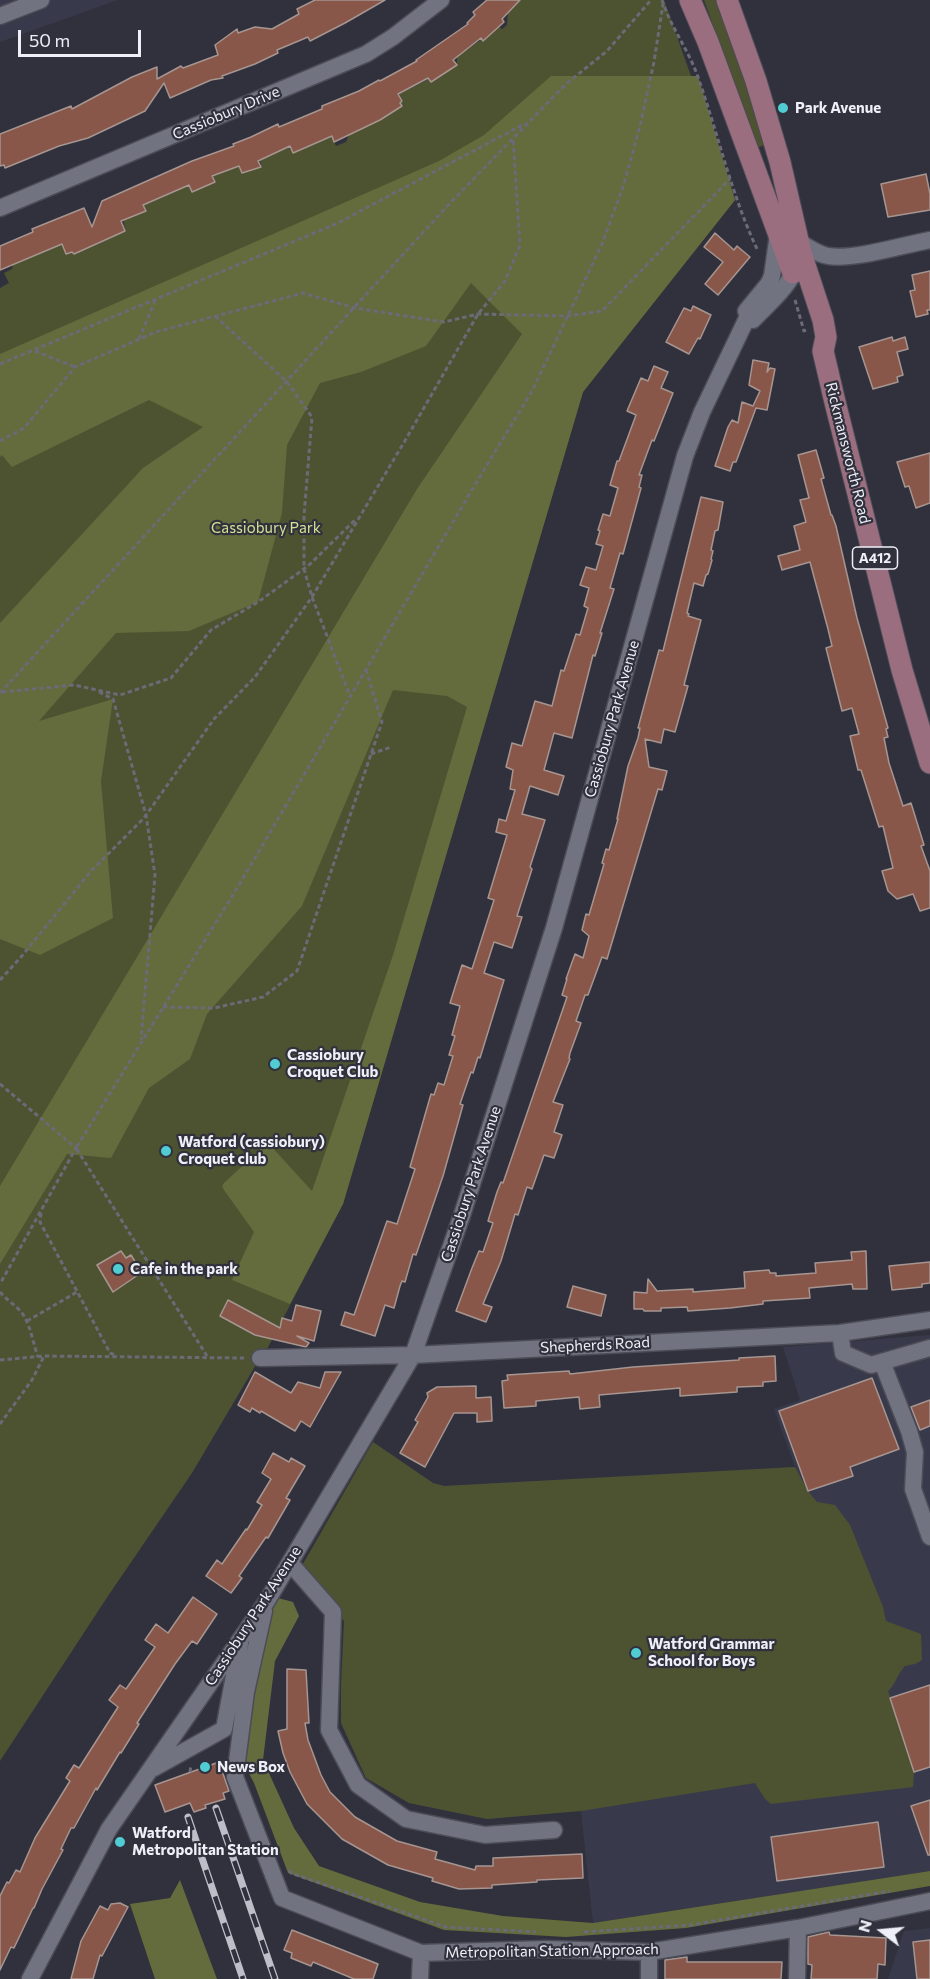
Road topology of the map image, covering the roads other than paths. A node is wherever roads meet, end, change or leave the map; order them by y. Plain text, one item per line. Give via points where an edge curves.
1 (41, 0) edge
2 (441, 0) edge
3 (690, 0) edge
4 (727, 0) edge
5 (0, 16) edge
6 (0, 208) edge
7 (778, 230) junction
8 (930, 240) edge
9 (799, 247) junction
10 (794, 274) junction
11 (772, 276) joint
12 (748, 316) junction
13 (823, 351) junction
14 (930, 763) edge
15 (930, 1320) edge
16 (840, 1333) junction
17 (930, 1348) edge
18 (413, 1355) junction
19 (260, 1358) road end
20 (882, 1362) junction
21 (930, 1537) edge
22 (290, 1563) junction
23 (267, 1601) junction
24 (241, 1637) junction
25 (150, 1770) junction
26 (554, 1830) dead end
27 (930, 1901) edge
28 (798, 1928) junction
29 (649, 1952) junction
30 (421, 1953) junction
31 (420, 1977) edge
32 (30, 1979) edge
33 (649, 1979) edge
34 (797, 1979) edge

1 - 5 street
2 - 6 street, Cassiobury Drive via 366,54
3 - 7 main road, Rickmansworth Road / A412
4 - 9 main road, Rickmansworth Road / A412 via 760,93
7 - 10 main road, Rickmansworth Road / A412
7 - 11 street, Rickmansworth Road / A412
8 - 9 street via 850,256 828,256
9 - 10 street
9 - 13 main road, Rickmansworth Road / A412 via 824,325
10 - 12 street via 753,320
10 - 13 main road, Rickmansworth Road / A412 via 814,340
11 - 12 street, Cassiobury Park Avenue via 746,311
12 - 18 street, Cassiobury Park Avenue via 685,456 554,928
13 - 14 main road, Rickmansworth Road / A412 via 902,670
15 - 16 street, Shepherds Road
16 - 18 street, Shepherds Road
16 - 20 street via 843,1353 871,1365
17 - 20 street
18 - 19 street, Shepherds Road
18 - 22 street, Cassiobury Park Avenue
20 - 21 street via 915,1452 913,1489
22 - 23 street, Cassiobury Park Avenue
22 - 26 street via 333,1612 329,1730 358,1785 406,1819 485,1835
23 - 24 street, Cassiobury Park Avenue
23 - 30 street, Metropolitan Station Approach via 246,1692 235,1777 282,1898
24 - 25 street, Cassiobury Park Avenue
24 - 25 street via 224,1729
25 - 32 street, Cassiobury Park Avenue via 109,1829
27 - 28 street, Metropolitan Station Approach
28 - 29 street, Metropolitan Station Approach
28 - 34 street
29 - 30 street, Metropolitan Station Approach via 545,1949
29 - 33 street
30 - 31 street

